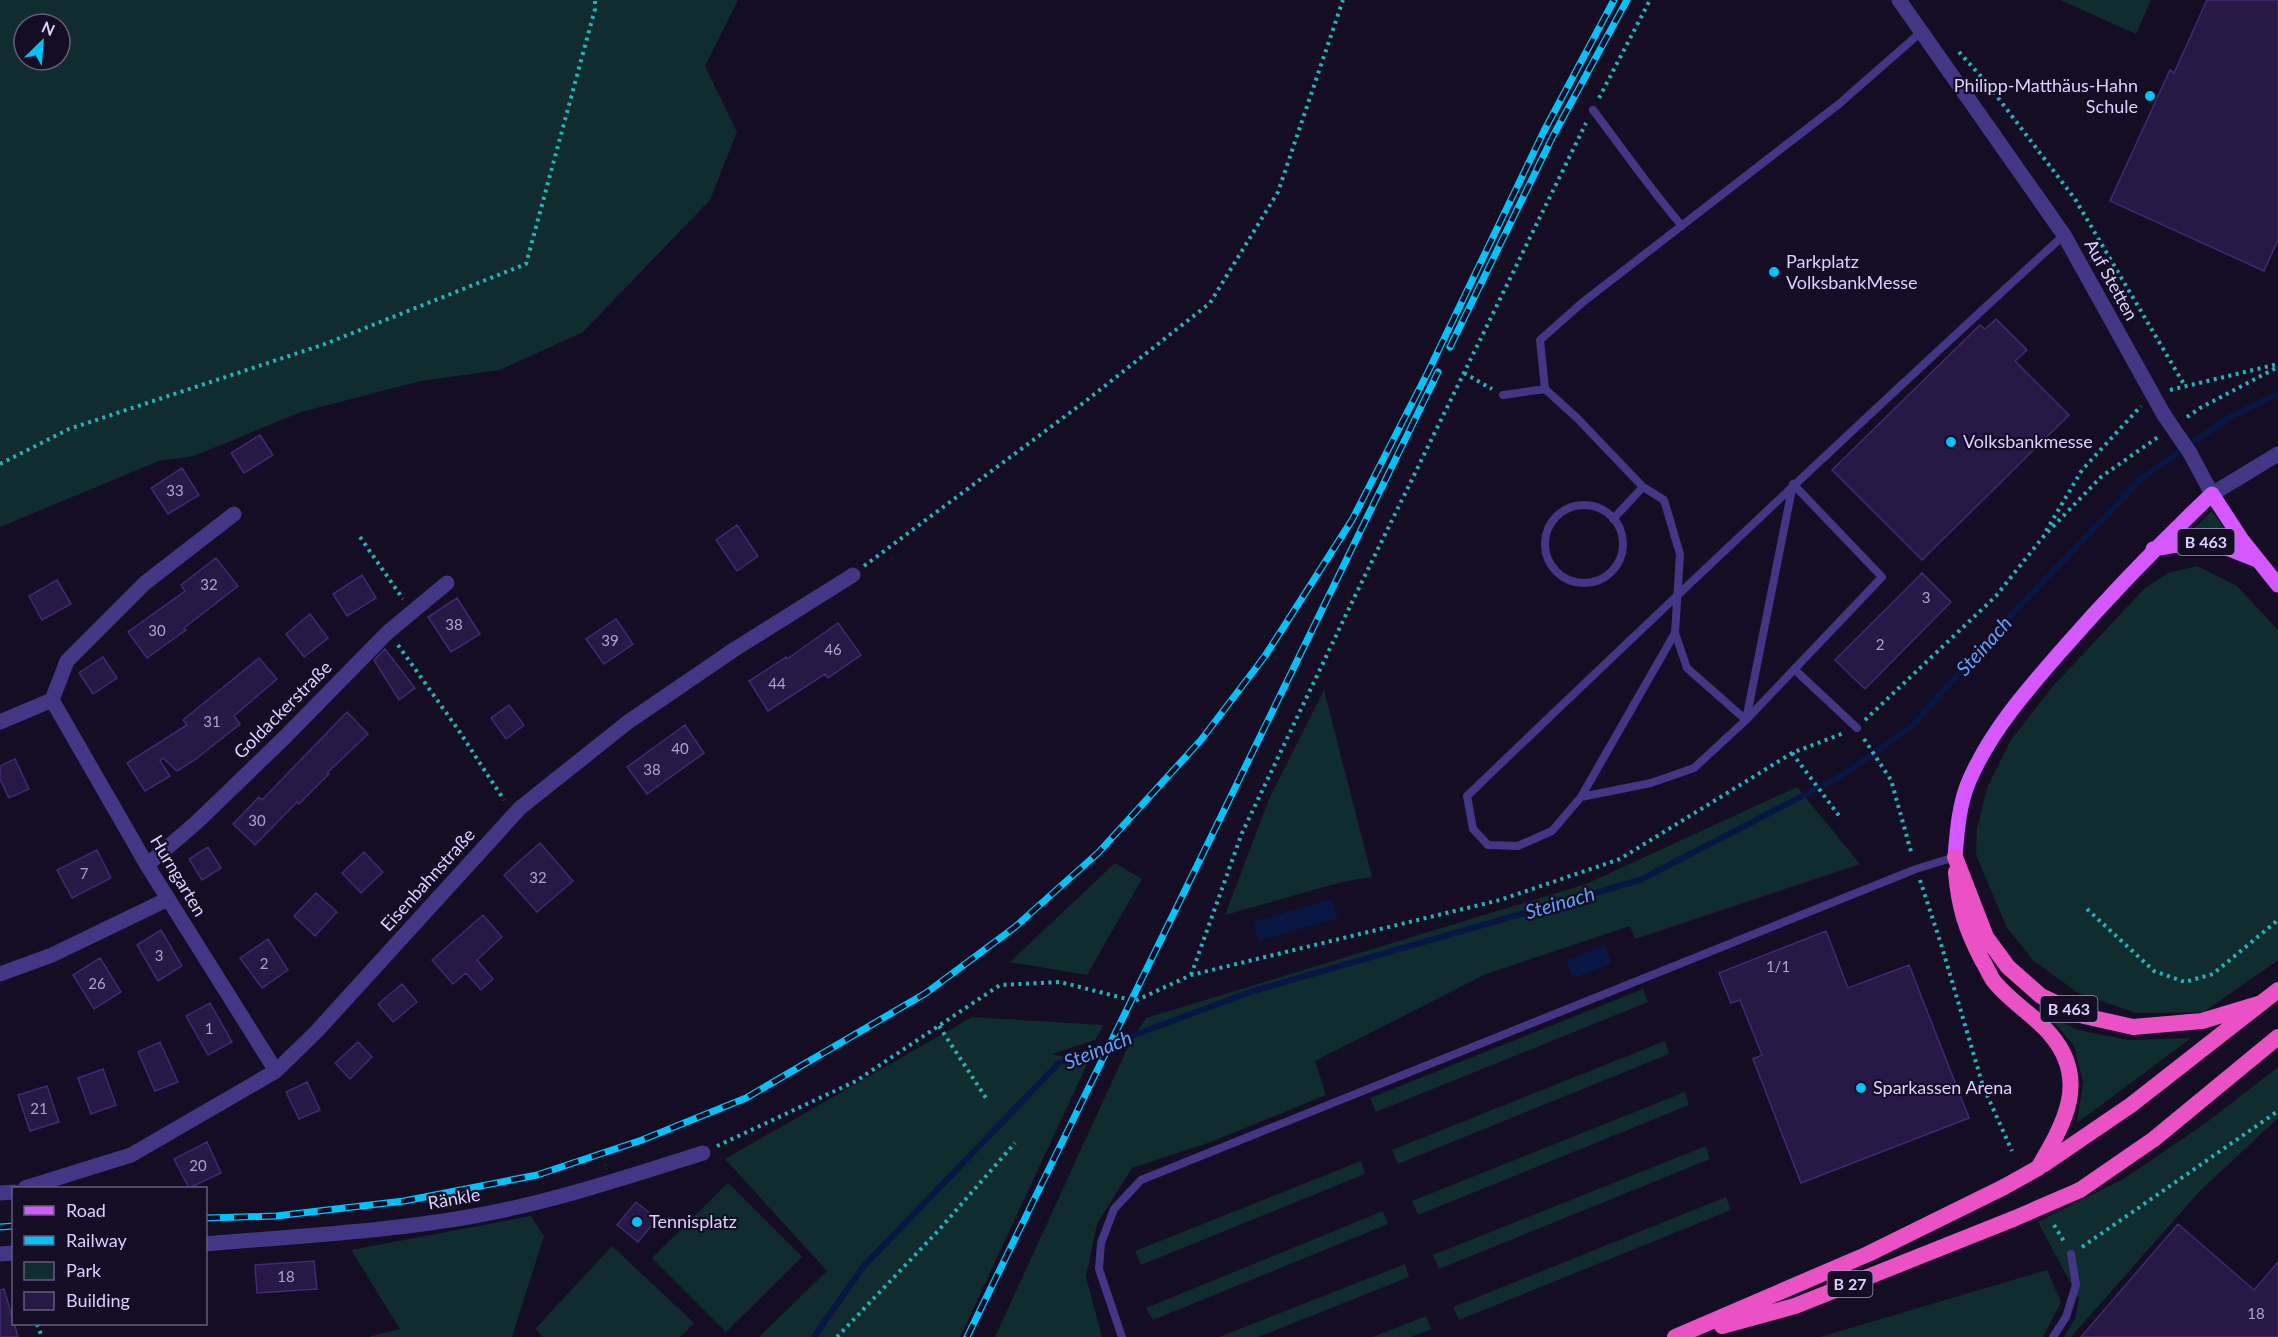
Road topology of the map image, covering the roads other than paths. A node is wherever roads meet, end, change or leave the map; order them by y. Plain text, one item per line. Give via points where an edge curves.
1 (1899, 0) edge
2 (1922, 32) junction
3 (1593, 110) road end
4 (1682, 226) junction
5 (2064, 235) junction
6 (1545, 389) junction
7 (1503, 395) dead end
8 (2278, 454) edge
9 (1793, 484) junction
10 (1643, 487) junction
11 (2212, 494) junction
12 (234, 514) dead end
13 (1613, 519) junction
14 (2153, 549) junction
15 (2257, 560) junction
16 (853, 575) road end
17 (447, 583) dead end
18 (2278, 585) edge
19 (1677, 594) junction
20 (1675, 633) junction
21 (1794, 669) junction
22 (52, 700) junction
23 (1746, 720) junction
24 (0, 722) edge
25 (1857, 728) road end
26 (1581, 797) junction
27 (1955, 856) junction
28 (147, 865) junction
29 (168, 899) junction
30 (0, 974) edge
31 (2278, 990) edge
32 (2262, 1003) junction
33 (2276, 1040) edge
34 (276, 1071) junction
35 (702, 1153) road end
36 (2038, 1168) junction
37 (28, 1187) edge
38 (207, 1244) edge
39 (2072, 1254) road end
40 (1122, 1337) edge
41 (1675, 1337) edge
42 (1683, 1337) edge
43 (2053, 1337) edge

1 - 2 street, Auf Stetten
2 - 4 lane via 1839,104
2 - 5 street, Auf Stetten
3 - 4 lane
4 - 6 lane via 1540,340
5 - 9 lane
5 - 11 street, Auf Stetten, bridge
6 - 7 lane
6 - 10 lane
8 - 11 street
9 - 19 lane
9 - 21 lane via 1882,577
9 - 23 lane
10 - 13 lane
10 - 19 lane via 1664,500 1680,554
11 - 14 main road, B 463
11 - 15 main road, Auf Stetten / B 463
12 - 22 street via 145,583 67,661
13 - 13 lane via 1601,509 1587,505 1558,514 1544,541 1546,556 1554,569 1566,579 1581,583 1609,574 1623,547 1621,532
14 - 15 main road, B 463 via 2201,541
14 - 27 main road, B 463 via 1995,732 1969,782
15 - 18 main road, Auf Stetten / B 463
16 - 34 street, Eisenbahnstraße via 628,722 520,808
17 - 28 street, Goldackerstraße via 388,632 197,822
19 - 20 lane
19 - 26 lane via 1467,796 1473,829 1488,845 1518,846 1552,831
20 - 23 lane via 1687,668
20 - 26 lane
21 - 23 lane
21 - 25 lane
22 - 24 street
22 - 28 street, Hurngarten
23 - 26 lane via 1694,768 1651,783
27 - 32 highway, B 463 via 1986,937 2008,968 2041,996 2084,1017 2133,1028 2202,1021
27 - 36 highway via 1958,901 1970,936 1993,979 2050,1034 2066,1057 2072,1085 2067,1113
27 - 40 lane via 1141,1180 1114,1209 1101,1243 1099,1269
28 - 29 street, Hurngarten
29 - 30 street via 52,956
29 - 34 street, Hurngarten
31 - 32 highway, B 27
32 - 36 highway, B 27 via 2131,1105
33 - 42 highway, B 27, bridge via 2154,1139 2080,1190 1795,1306
34 - 37 street, Eisenbahnstraße via 131,1155
35 - 38 street, Ränkle via 568,1195 474,1216 394,1228
36 - 41 highway, B 27, bridge via 1868,1254
39 - 43 lane via 2076,1285 2066,1317

